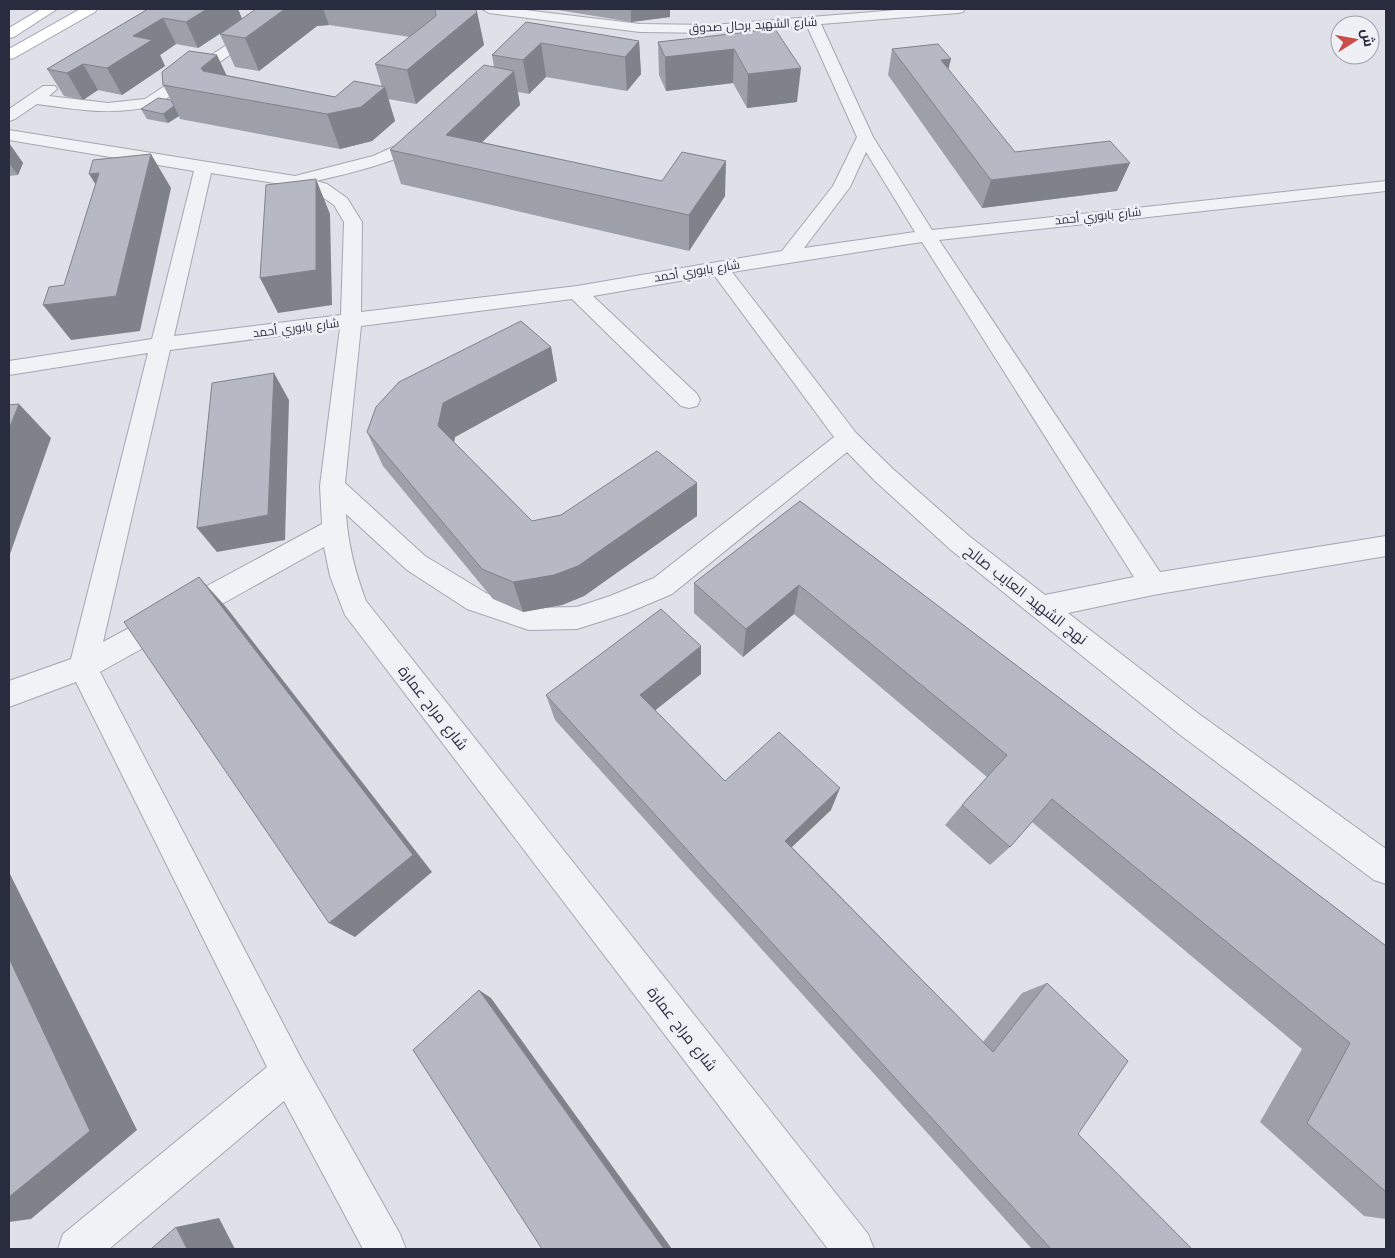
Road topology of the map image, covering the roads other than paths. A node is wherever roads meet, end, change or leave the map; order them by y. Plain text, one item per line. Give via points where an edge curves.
1 (50, 9) edge
2 (90, 9) edge
3 (290, 9) edge
4 (489, 9) edge
5 (958, 9) edge
6 (31, 15) edge
7 (560, 19) junction
8 (813, 22) junction
9 (545, 32) edge
10 (9, 34) edge
11 (9, 55) edge
12 (58, 82) edge
13 (34, 99) junction
14 (9, 116) edge
15 (441, 126) edge
16 (9, 135) edge
17 (865, 137) junction
18 (204, 167) junction
19 (294, 181) junction
20 (1386, 186) edge
21 (927, 236) junction
22 (788, 256) junction
23 (720, 268) junction
24 (577, 292) junction
25 (351, 321) junction
26 (162, 344) junction
27 (9, 368) edge
28 (689, 400) dead end
29 (848, 439) junction
30 (332, 486) junction
31 (335, 529) junction
32 (1386, 546) edge
33 (1153, 584) junction
34 (1041, 607) junction
35 (83, 667) junction
36 (9, 694) edge
37 (1386, 868) edge
38 (289, 1073) junction
39 (78, 1249) edge
40 (385, 1249) edge
41 (852, 1249) edge

1 - 6 main road
2 - 11 main road
3 - 13 street via 151,102 133,108
4 - 7 street, شارع الشهيد برحال صدوق
5 - 8 street, شارع الشهيد برحال صدوق
6 - 10 main road
7 - 8 street, شارع الشهيد برحال صدوق via 640,28 713,29
7 - 9 street
8 - 17 street
12 - 13 street
13 - 14 street
15 - 19 street via 405,151
16 - 18 street, شارع مراح عمارة
17 - 21 street
17 - 22 street via 841,187
18 - 19 street, شارع مراح عمارة
18 - 26 street
19 - 25 street, شارع مراح عمارة via 321,188 342,202 353,222
20 - 21 street, شارع بابوري أحمد
21 - 22 street, شارع بابوري أحمد
21 - 33 street
22 - 23 street, شارع بابوري أحمد
23 - 24 street, شارع بابوري أحمد
23 - 29 street, نهج الشهيد العايب صالح
24 - 25 street, شارع بابوري أحمد
24 - 28 street
25 - 26 street, شارع بابوري أحمد
25 - 30 street, شارع مراح عمارة
26 - 27 street, شارع بابوري أحمد
26 - 35 street
29 - 30 street via 663,586 577,618 529,619 477,601 416,563
29 - 34 street, نهج الشهيد العايب صالح via 960,543
30 - 31 street, شارع مراح عمارة
31 - 35 street
31 - 41 street, شارع مراح عمارة via 343,576 355,607
32 - 33 street
33 - 34 street
34 - 37 street, نهج الشهيد العايب صالح via 1190,724
35 - 36 street
35 - 38 street
38 - 39 street
38 - 40 street

